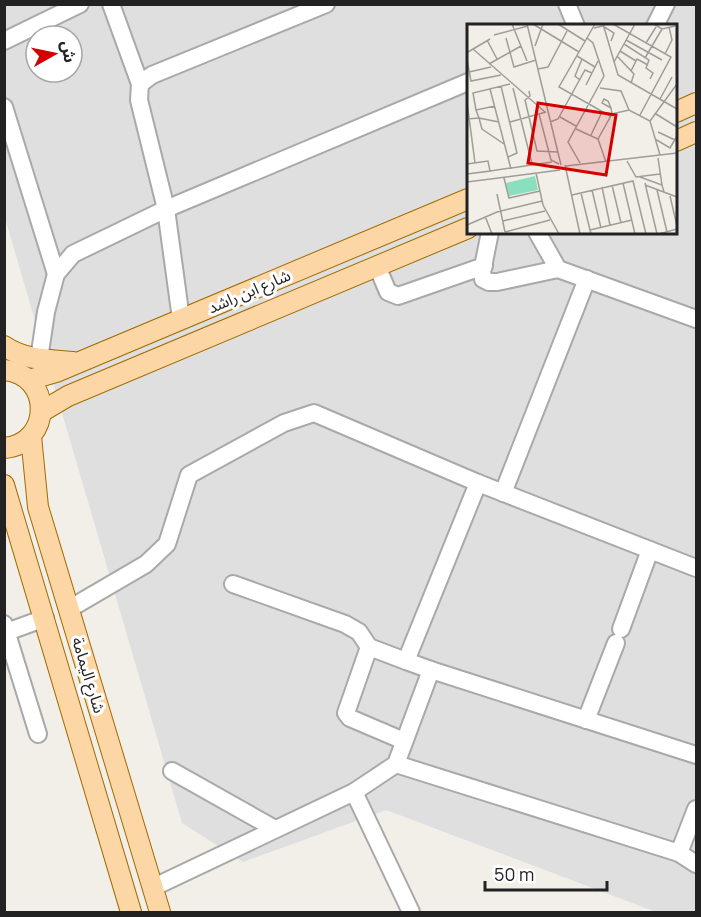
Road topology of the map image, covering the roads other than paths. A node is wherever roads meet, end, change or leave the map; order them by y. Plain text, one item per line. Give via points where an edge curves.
1 (80, 4) edge
2 (111, 4) edge
3 (326, 4) edge
4 (567, 4) edge
5 (666, 4) edge
6 (575, 24) edge
7 (656, 24) edge
8 (4, 41) edge
9 (467, 82) edge
10 (140, 84) junction
11 (696, 103) edge
12 (4, 107) edge
13 (677, 111) edge
14 (696, 132) edge
15 (677, 140) edge
16 (467, 199) edge
17 (166, 209) junction
18 (467, 228) edge
19 (490, 234) edge
20 (538, 234) edge
21 (377, 266) junction
22 (484, 266) junction
23 (558, 269) junction
24 (56, 274) junction
25 (587, 279) junction
26 (181, 319) junction
27 (696, 319) edge
28 (4, 346) edge
29 (39, 359) junction
30 (79, 362) junction
31 (6, 368) edge
32 (29, 380) junction
33 (41, 412) junction
34 (31, 436) junction
35 (4, 448) edge
36 (478, 483) junction
37 (4, 485) edge
38 (504, 493) junction
39 (650, 550) junction
40 (696, 568) edge
41 (232, 584) dead end
42 (69, 609) junction
43 (45, 618) junction
44 (5, 630) edge
45 (369, 647) junction
46 (406, 661) junction
47 (431, 670) junction
48 (586, 720) junction
49 (38, 734) dead end
50 (404, 741) junction
51 (696, 755) edge
52 (396, 764) junction
53 (172, 771) dead end
54 (354, 792) junction
55 (696, 809) edge
56 (275, 830) junction
57 (679, 853) junction
58 (696, 864) edge
59 (152, 888) junction
60 (131, 912) edge
61 (160, 912) edge
62 (411, 912) edge

1 - 8 street
2 - 10 street
3 - 10 street via 152,75
4 - 6 street
5 - 7 street
9 - 17 street
10 - 17 street via 139,100
11 - 13 main road
12 - 24 street
14 - 15 main road
16 - 26 main road, شارع ابن راشد
17 - 24 street via 73,254
17 - 26 street
18 - 21 main road, شارع ابن راشد
19 - 22 street
20 - 23 street
21 - 22 street via 388,292 398,296
21 - 33 main road, شارع ابن راشد via 68,396
22 - 23 street via 483,279 489,282
23 - 25 street
24 - 29 street
25 - 27 street
25 - 38 street
26 - 30 main road, شارع ابن راشد
28 - 29 main road
29 - 30 main road
30 - 32 main road, شارع ابن راشد
31 - 32 main road
32 - 33 main road via 39,395
33 - 34 main road
34 - 35 main road via 17,446
34 - 42 main road, شارع اليمامة via 38,507
36 - 38 street
36 - 42 street via 314,414 284,423 189,475 167,544 146,564
36 - 46 street
37 - 43 main road, شارع اليمامة
38 - 39 street
39 - 40 street
39 - 48 street
41 - 45 street via 345,624 359,632
42 - 59 main road, شارع اليمامة
43 - 44 street
43 - 60 main road, شارع اليمامة
44 - 49 street
45 - 46 street
45 - 50 street via 346,713
46 - 47 street
47 - 48 street
47 - 50 street
48 - 51 street
50 - 52 street
52 - 54 street
52 - 57 street
53 - 56 street
54 - 56 street
54 - 62 street
55 - 57 street
56 - 59 street
57 - 58 street
59 - 61 main road, شارع اليمامة

